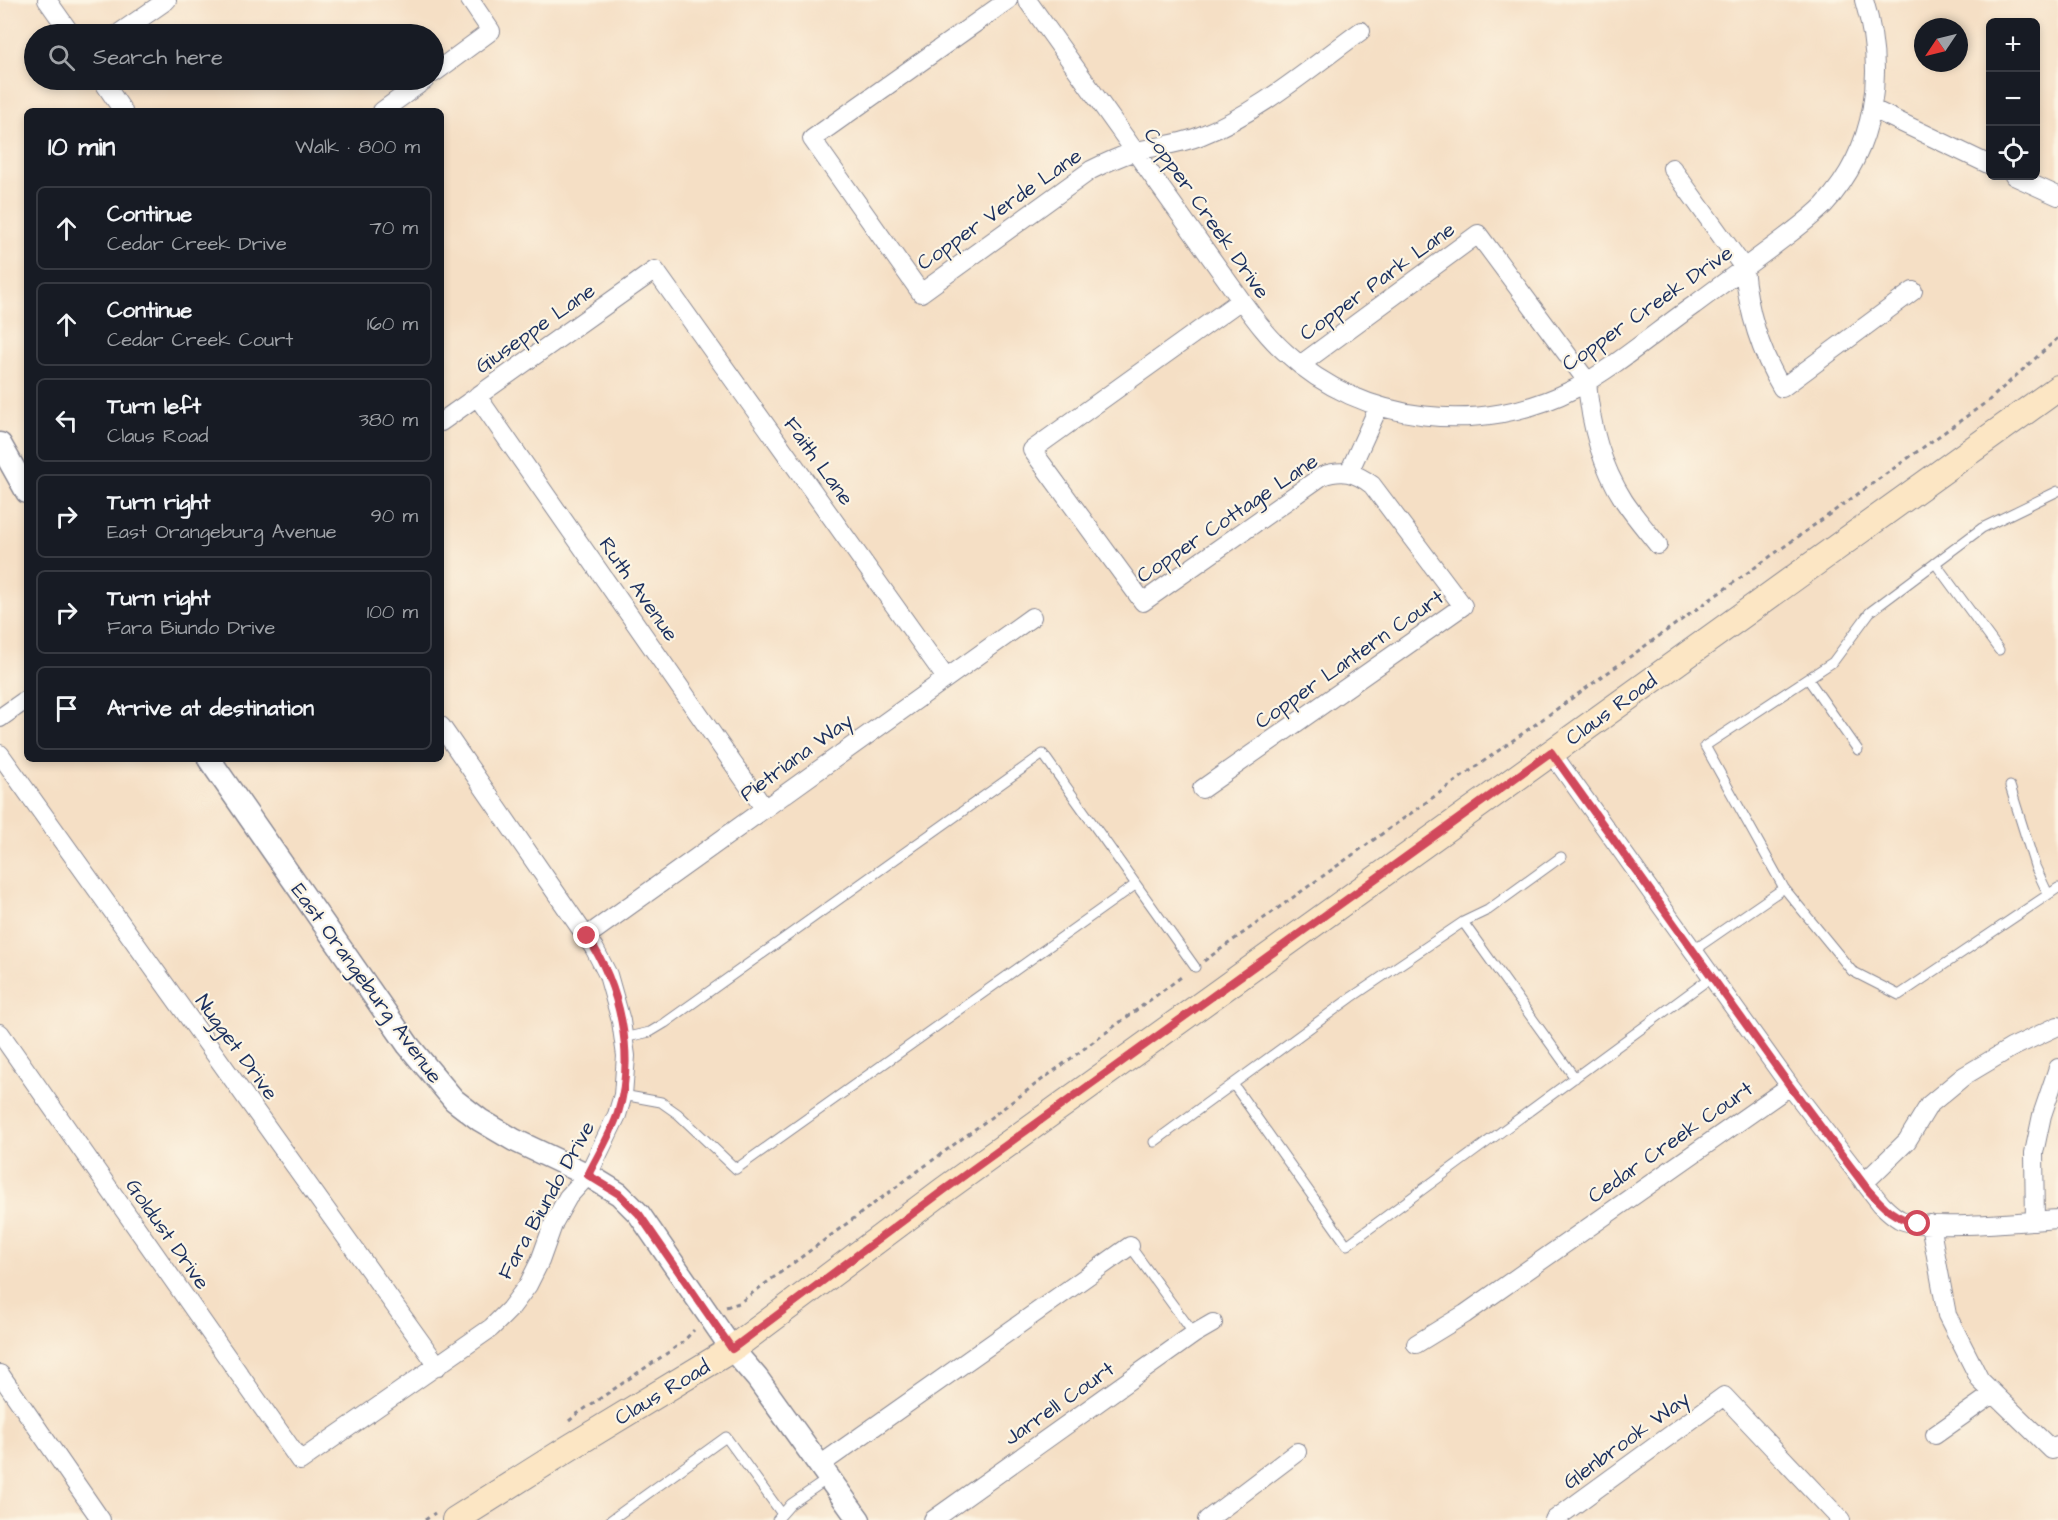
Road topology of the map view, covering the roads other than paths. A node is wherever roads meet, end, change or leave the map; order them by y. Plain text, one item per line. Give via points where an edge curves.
1 (47, 0) edge
2 (167, 0) edge
3 (470, 0) edge
4 (1008, 0) edge
5 (1027, 0) edge
6 (1864, 0) edge
7 (64, 24) edge
8 (132, 24) edge
9 (1361, 31) dead end
10 (444, 66) edge
11 (109, 90) edge
12 (411, 90) edge
13 (121, 108) edge
14 (386, 108) edge
15 (1873, 109) junction
16 (1136, 152) junction
17 (1986, 163) edge
18 (1672, 168) dead end
19 (2023, 180) edge
20 (2058, 196) edge
21 (1744, 268) junction
22 (655, 270) joint
23 (1913, 291) dead end
24 (1241, 300) junction
25 (1300, 365) junction
26 (1587, 381) junction
27 (2058, 388) edge
28 (477, 396) junction
29 (1379, 406) junction
30 (2058, 413) edge
31 (2020, 414) junction
32 (444, 420) edge
33 (0, 444) edge
34 (1349, 472) junction
35 (24, 488) edge
36 (2058, 491) edge
37 (1658, 546) dead end
38 (1935, 562) junction
39 (1032, 617) dead end
40 (1999, 650) dead end
41 (946, 678) junction
42 (1808, 679) junction
43 (24, 701) edge
44 (0, 718) edge
45 (444, 730) edge
46 (1858, 750) dead end
47 (1551, 752) junction
48 (0, 754) edge
49 (211, 762) edge
50 (2010, 786) dead end
51 (1202, 789) dead end
52 (764, 808) junction
53 (1561, 857) dead end
54 (1135, 885) junction
55 (1784, 888) junction
56 (2058, 888) edge
57 (2048, 894) junction
58 (1463, 922) junction
59 (587, 936) junction
60 (1694, 950) junction
61 (1195, 967) road end
62 (1713, 976) junction
63 (2058, 1026) edge
64 (0, 1034) edge
65 (623, 1038) junction
66 (2058, 1068) edge
67 (1575, 1078) junction
68 (1233, 1084) junction
69 (1790, 1086) junction
70 (622, 1095) junction
71 (1154, 1142) dead end
72 (588, 1175) junction
73 (1864, 1183) junction
74 (2058, 1220) edge
75 (2035, 1221) junction
76 (1930, 1224) junction
77 (1130, 1246) joint
78 (1213, 1323) dead end
79 (1194, 1334) junction
80 (1416, 1344) dead end
81 (732, 1349) junction
82 (438, 1366) junction
83 (1, 1379) edge
84 (1994, 1394) junction
85 (1935, 1435) dead end
86 (2056, 1451) edge
87 (1297, 1452) dead end
88 (300, 1461) joint
89 (824, 1471) junction
90 (448, 1514) edge
91 (780, 1517) edge
92 (1556, 1519) edge
93 (101, 1520) edge
94 (611, 1520) edge
95 (859, 1520) edge
96 (933, 1520) edge
97 (1207, 1520) edge
98 (1841, 1520) edge

1 - 7 street
2 - 8 street
3 - 10 street via 491,31
4 - 16 street, Copper Verde Lane via 812,139 921,293 1091,170
5 - 16 street, Copper Creek Drive
6 - 15 street, Copper Creek Drive via 1876,54
9 - 16 street via 1224,126 1168,146
11 - 13 street
12 - 14 street
15 - 17 street
15 - 21 street, Copper Creek Drive via 1861,147 1825,204
16 - 24 street, Copper Creek Drive
18 - 21 street
19 - 20 street
21 - 23 street via 1751,319 1782,388
21 - 26 street, Copper Creek Drive
22 - 28 street, Giuseppe Lane
22 - 41 street, Faith Lane
24 - 25 street, Copper Creek Drive via 1264,331
24 - 34 street, Copper Cottage Lane via 1032,450 1143,602 1322,476
25 - 26 street, Copper Park Lane via 1478,234
25 - 29 street, Copper Creek Drive via 1329,384
26 - 29 street, Copper Creek Drive via 1547,401 1474,418 1412,414
26 - 37 street via 1598,445 1609,474
27 - 31 main road, Claus Road
28 - 32 street, Giuseppe Lane
28 - 52 street, Ruth Avenue
29 - 34 street, Copper Cottage Lane
30 - 31 main road
31 - 47 main road, Claus Road
33 - 35 street
34 - 51 street, Copper Lantern Court via 1372,484 1463,606
36 - 38 lane via 1982,528
38 - 40 lane
38 - 42 lane via 1870,612 1833,662
39 - 41 street, Pietriana Way
41 - 52 street, Pietriana Way
42 - 46 lane
42 - 55 lane via 1705,746
43 - 44 street
45 - 59 street, Fara Biundo Drive
47 - 60 street
47 - 81 main road, Claus Road via 944,1190
48 - 82 street, Nugget Drive
49 - 72 street, East Orangeburg Avenue via 429,1073 480,1120
50 - 57 lane
52 - 59 street, Pietriana Way
53 - 58 lane via 1488,910
54 - 61 lane
54 - 65 lane via 1043,754 664,1023 650,1032
54 - 70 lane via 736,1169 661,1102
55 - 57 lane via 1852,971 1899,995
55 - 60 lane
56 - 57 lane
58 - 67 lane
58 - 68 lane
59 - 65 street, Fara Biundo Drive via 608,975
60 - 62 street
62 - 67 lane
62 - 69 street
63 - 73 street via 1964,1076 1929,1105 1907,1141
64 - 88 street, Goldust Drive
65 - 70 street, Fara Biundo Drive via 626,1056
66 - 75 street via 2034,1153
67 - 68 lane via 1347,1245
68 - 71 lane
69 - 73 street
69 - 80 street, Cedar Creek Court via 1465,1314
70 - 72 street, Fara Biundo Drive via 617,1115
72 - 81 street, East Orangeburg Avenue via 619,1194 639,1214
72 - 82 street, Fara Biundo Drive via 568,1197 540,1262 510,1309 491,1328
73 - 76 street via 1899,1219
74 - 75 street
75 - 76 street
76 - 84 street via 1947,1316 1980,1380
77 - 79 lane
77 - 89 street
78 - 79 street, Jarrell Court
79 - 96 street, Jarrell Court
81 - 89 street, East Orangeburg Avenue via 757,1377
81 - 90 main road, Claus Road via 568,1448
82 - 88 street, Fara Biundo Drive
83 - 93 street
84 - 85 street
84 - 86 street
87 - 97 street
89 - 91 lane
89 - 95 street, East Orangeburg Avenue
91 - 94 lane via 726,1437
92 - 98 street, Glenbrook Way via 1724,1396

